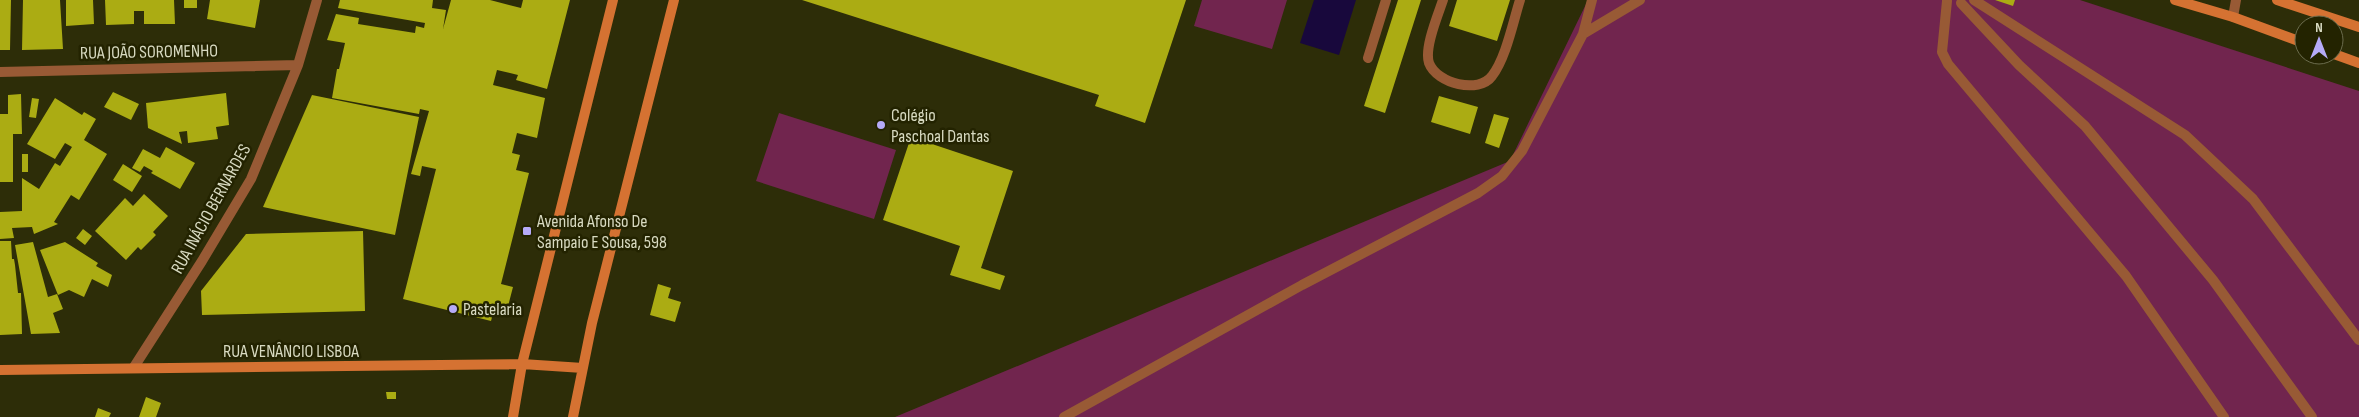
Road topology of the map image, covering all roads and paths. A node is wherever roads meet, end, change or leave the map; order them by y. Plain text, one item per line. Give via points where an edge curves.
1 (317, 0) edge
2 (613, 0) edge
3 (674, 0) edge
4 (1386, 0) edge
5 (1443, 0) edge
6 (1520, 0) edge
7 (1592, 0) edge
8 (1640, 0) edge
9 (1973, 0) edge
10 (2175, 0) edge
11 (2236, 0) edge
12 (2277, 0) edge
13 (1946, 1) edge
14 (1961, 3) junction
15 (2232, 17) junction
16 (2359, 28) edge
17 (1583, 34) junction
18 (2294, 39) edge
19 (1368, 58) dead end
20 (2344, 58) edge
21 (2359, 63) edge
22 (298, 65) junction
23 (0, 72) edge
24 (2359, 340) edge
25 (522, 364) junction
26 (134, 367) junction
27 (583, 368) junction
28 (0, 370) edge
29 (513, 417) edge
30 (573, 417) edge
31 (1064, 417) edge
32 (2224, 417) edge
33 (2312, 417) edge

1 - 22 street, RUA INÁCIO BERNARDES
2 - 25 main road
3 - 27 main road
4 - 19 street
5 - 6 street via 1430,42 1429,63 1438,74 1453,83 1476,85 1492,77
7 - 17 street
8 - 17 street
9 - 14 street
9 - 24 street via 2185,135 2253,199
10 - 15 main road
11 - 15 street
12 - 16 main road
13 - 14 street
13 - 32 street via 1942,52 1948,64 2126,276
14 - 33 street via 2019,65 2085,126 2214,280
15 - 18 main road
17 - 31 street via 1522,151 1502,176 1478,193 1302,285
20 - 21 main road
22 - 23 street, RUA JOÃO SOROMENHO
22 - 26 street, RUA INÁCIO BERNARDES via 251,179
25 - 26 main road, RUA VENÂNCIO LISBOA
25 - 27 main road, RUA VENÂNCIO LISBOA
25 - 29 main road
26 - 28 main road, RUA VENÂNCIO LISBOA
27 - 30 main road

